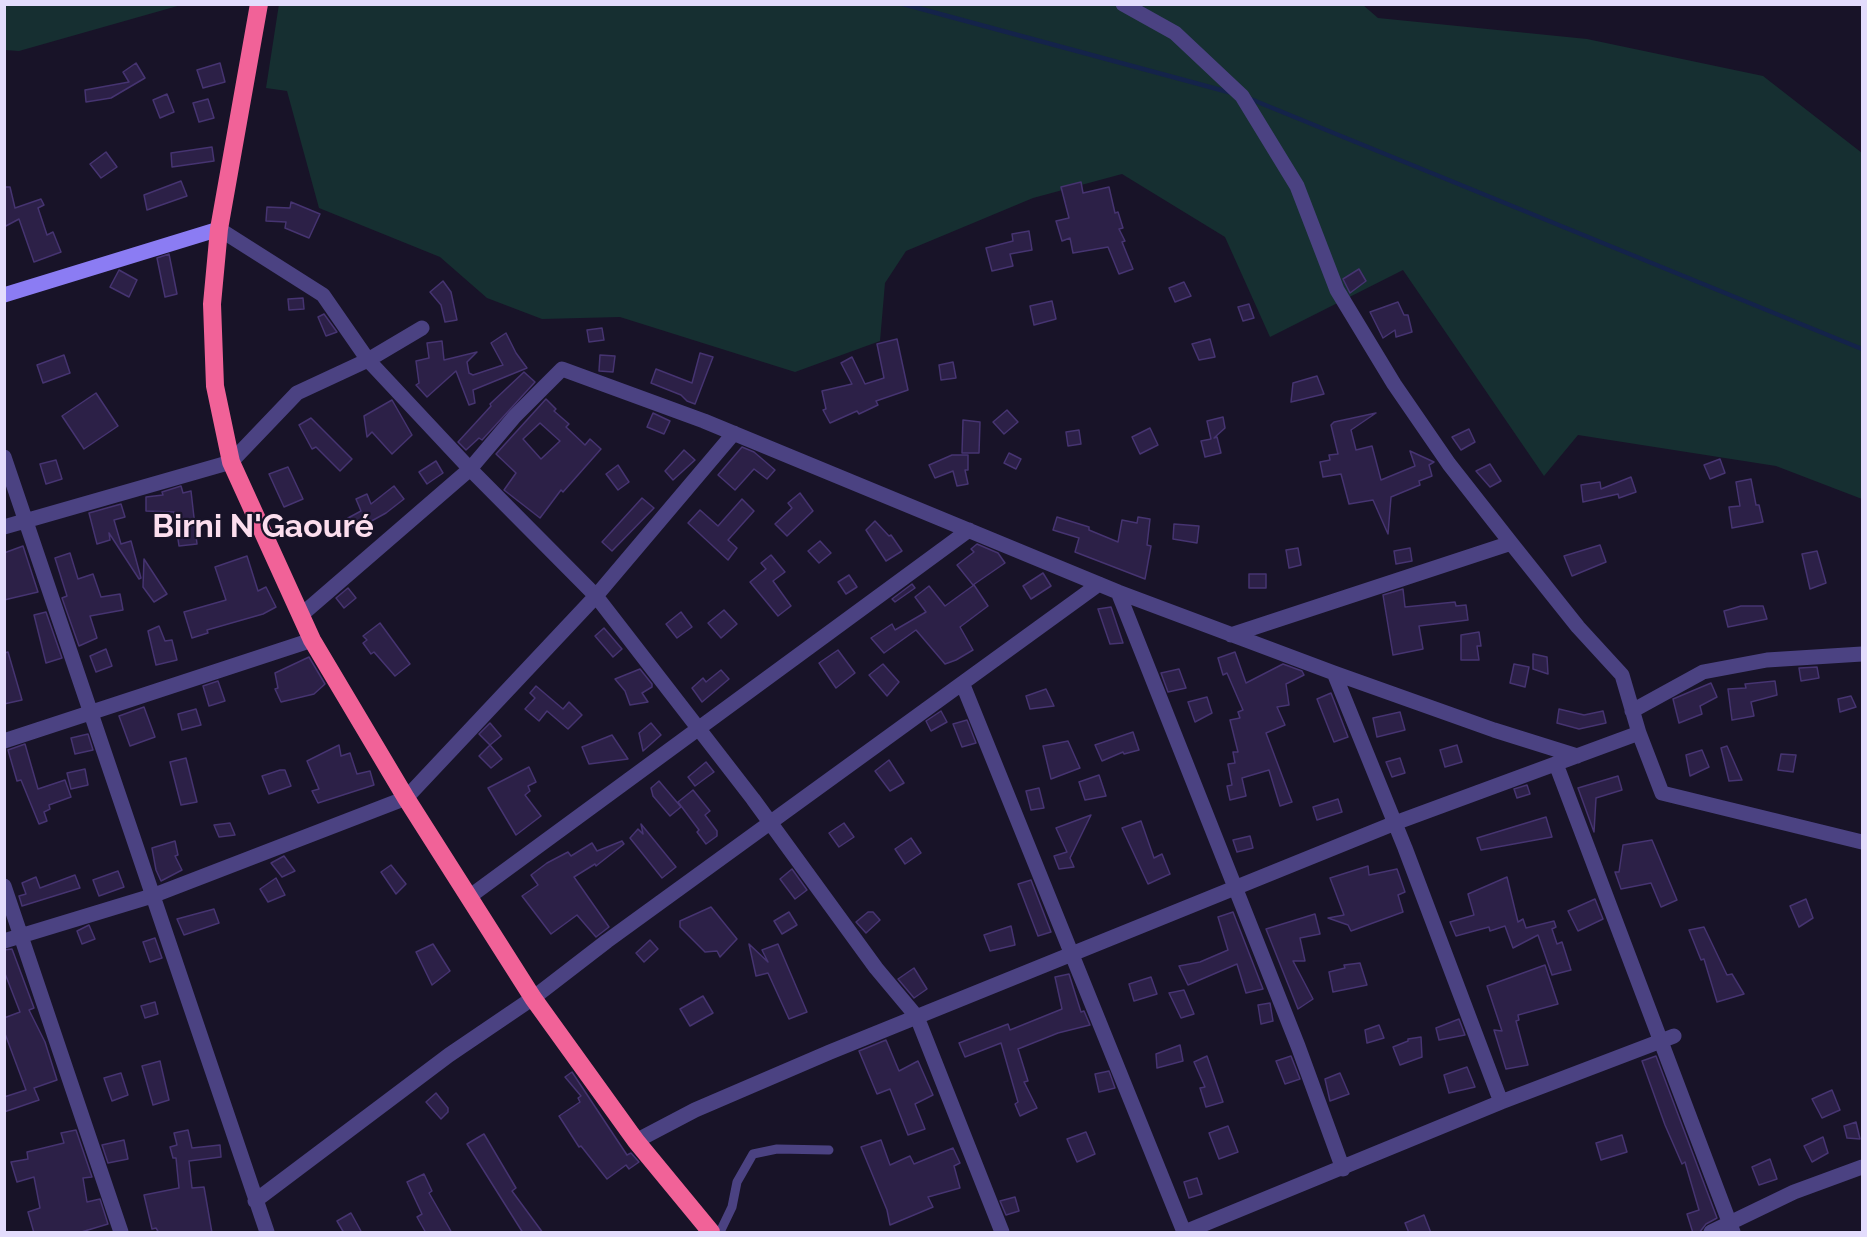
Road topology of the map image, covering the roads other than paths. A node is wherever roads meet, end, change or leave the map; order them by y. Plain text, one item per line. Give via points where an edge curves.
1 (259, 4) edge
2 (1123, 4) edge
3 (219, 229) junction
4 (4, 295) edge
5 (422, 328) dead end
6 (368, 360) junction
7 (734, 433) junction
8 (4, 457) edge
9 (231, 462) junction
10 (470, 469) junction
11 (26, 520) junction
12 (4, 527) edge
13 (969, 530) junction
14 (1511, 543) junction
15 (1099, 584) junction
16 (1118, 592) junction
17 (596, 596) junction
18 (300, 616) junction
19 (1231, 635) junction
20 (312, 640) junction
21 (1863, 654) edge
22 (1335, 673) junction
23 (963, 685) junction
24 (1632, 711) junction
25 (90, 713) junction
26 (698, 731) junction
27 (1639, 733) junction
28 (4, 741) edge
29 (1577, 756) junction
30 (1556, 764) junction
31 (405, 798) junction
32 (1395, 823) junction
33 (771, 824) junction
34 (1863, 842) edge
35 (4, 886) edge
36 (1236, 890) junction
37 (152, 896) junction
38 (469, 897) junction
39 (20, 936) junction
40 (4, 941) edge
41 (1073, 956) junction
42 (533, 998) junction
43 (917, 1017) junction
44 (1668, 1038) junction
45 (1501, 1102) junction
46 (636, 1141) junction
47 (829, 1150) dead end
48 (1863, 1167) edge
49 (1343, 1169) junction
50 (255, 1201) junction
51 (1732, 1228) edge
52 (121, 1233) edge
53 (267, 1233) edge
54 (711, 1233) edge
55 (720, 1233) edge
56 (1002, 1233) edge
57 (1185, 1233) edge
58 (1711, 1233) edge

1 - 3 highway
2 - 14 street via 1175,33 1242,96 1297,186 1337,290 1449,464
3 - 4 street
3 - 6 street via 323,295
3 - 9 highway via 212,345 215,386
5 - 6 street
6 - 9 street via 297,393
6 - 10 street
7 - 10 street via 562,369
7 - 13 street
7 - 17 street
8 - 11 street
9 - 11 street
9 - 18 highway
10 - 17 street
10 - 18 street
11 - 12 street
11 - 25 street
13 - 15 street
13 - 26 street
14 - 19 street
14 - 24 street via 1622,675
15 - 16 street
15 - 23 street
16 - 19 street
16 - 36 street
17 - 26 street
17 - 31 street
18 - 20 highway
19 - 22 street
20 - 25 street
20 - 31 highway
21 - 24 street via 1767,660 1703,672
22 - 29 street
22 - 32 street
23 - 33 street
23 - 41 street
24 - 27 street
25 - 28 street
25 - 37 street
26 - 33 street
26 - 38 street
27 - 29 street
27 - 34 street via 1662,793
29 - 30 street
30 - 32 street
30 - 44 street
31 - 37 street
31 - 38 highway
32 - 36 street
32 - 45 street
33 - 42 street
33 - 43 street via 876,968
35 - 39 street
36 - 41 street
36 - 49 street
37 - 39 street
37 - 50 street
38 - 42 highway
39 - 40 street
39 - 52 street
41 - 43 street
41 - 57 street
42 - 46 highway
42 - 50 street via 449,1055
43 - 46 street via 694,1110
43 - 56 street
44 - 45 street
44 - 51 street
45 - 49 street
46 - 54 highway
47 - 55 lane via 777,1149 753,1154 737,1182 732,1207
48 - 51 street via 1794,1192
49 - 57 street
50 - 53 street
51 - 58 street

